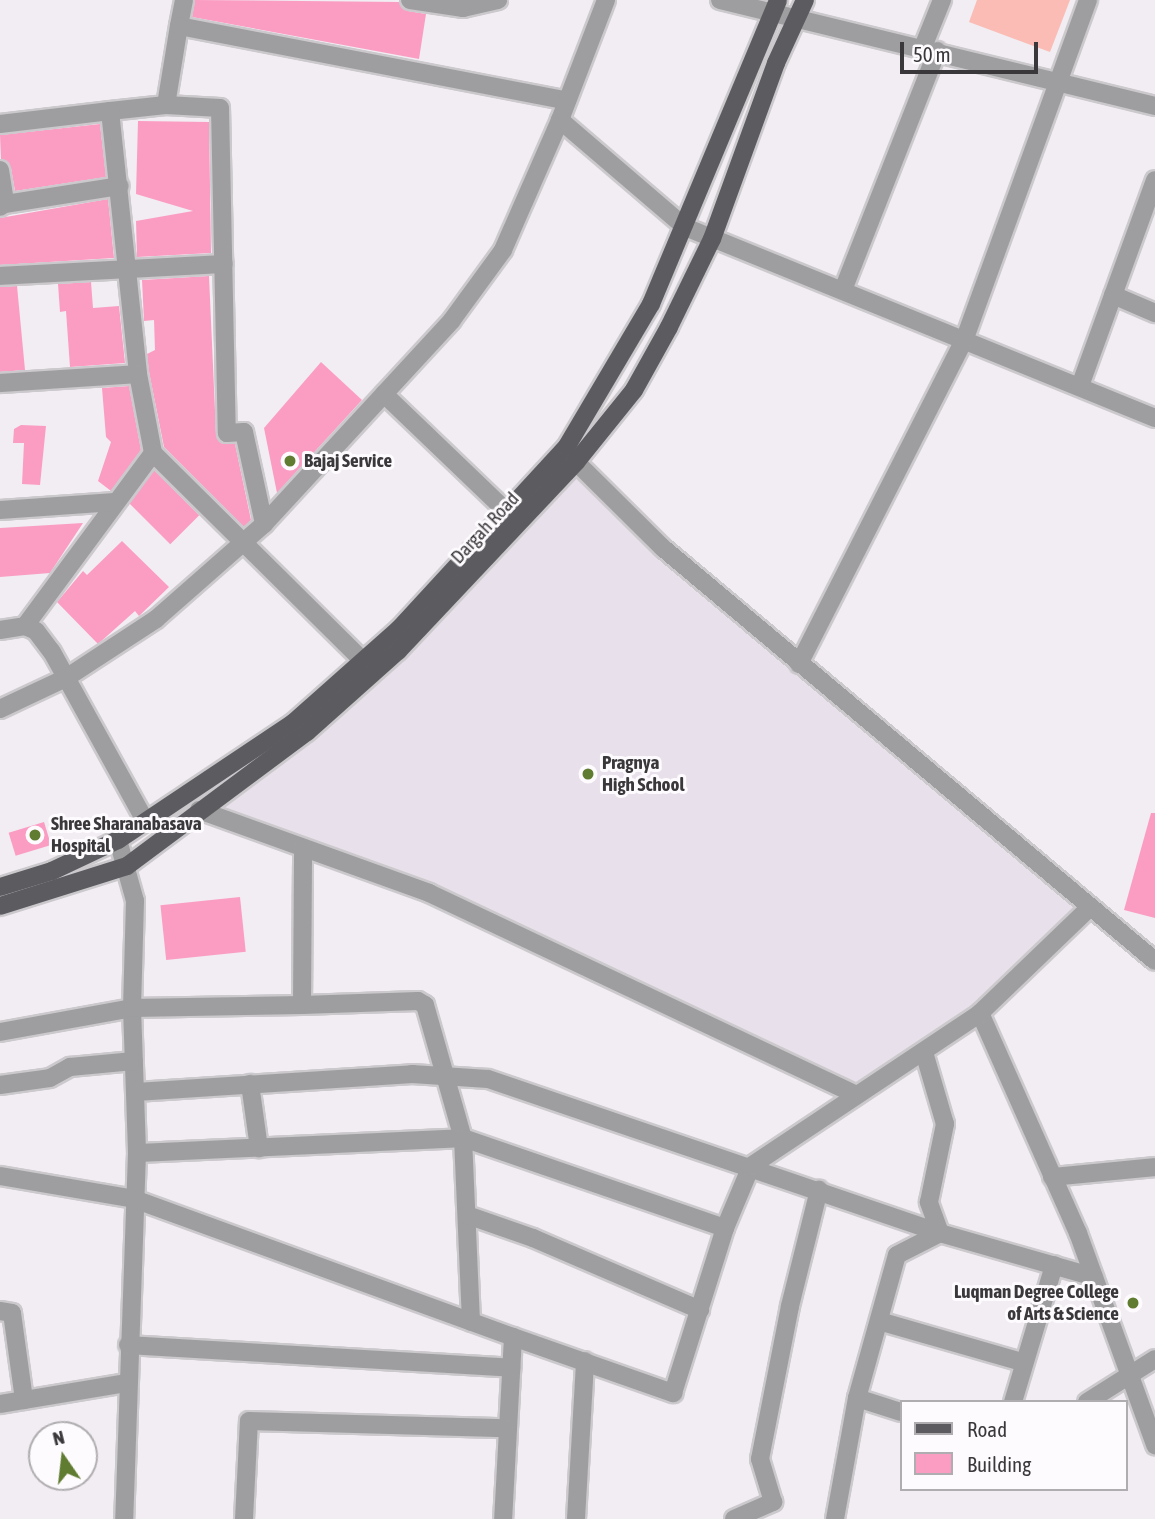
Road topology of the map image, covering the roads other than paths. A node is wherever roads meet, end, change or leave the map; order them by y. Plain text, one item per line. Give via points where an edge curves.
1 (184, 0) edge
2 (410, 0) edge
3 (498, 0) edge
4 (606, 0) edge
5 (720, 0) edge
6 (805, 0) edge
7 (942, 0) edge
8 (1088, 0) edge
9 (465, 4) edge
10 (775, 7) edge
11 (797, 19) junction
12 (179, 26) junction
13 (930, 49) junction
14 (1060, 82) junction
15 (567, 101) junction
16 (166, 106) junction
17 (1155, 106) edge
18 (110, 111) junction
19 (560, 120) junction
20 (0, 124) edge
21 (0, 170) edge
22 (1155, 180) edge
23 (120, 186) junction
24 (3, 206) edge
25 (1147, 222) edge
26 (685, 227) junction
27 (712, 239) junction
28 (223, 264) junction
29 (129, 268) junction
30 (0, 276) edge
31 (843, 290) junction
32 (1113, 295) junction
33 (1155, 313) edge
34 (965, 338) junction
35 (138, 374) junction
36 (0, 383) edge
37 (1080, 386) junction
38 (384, 394) junction
39 (1155, 418) edge
40 (153, 453) junction
41 (576, 462) junction
42 (115, 502) junction
43 (0, 510) edge
44 (508, 513) junction
45 (264, 524) junction
46 (243, 545) junction
47 (25, 626) junction
48 (0, 630) edge
49 (363, 661) junction
50 (799, 664) junction
51 (66, 678) junction
52 (0, 709) edge
53 (199, 810) junction
54 (146, 822) junction
55 (118, 840) junction
56 (303, 848) junction
57 (127, 866) junction
58 (0, 887) edge
59 (0, 906) edge
60 (1090, 908) junction
61 (1155, 961) edge
62 (302, 1005) junction
63 (132, 1008) junction
64 (980, 1013) junction
65 (0, 1032) edge
66 (924, 1052) junction
67 (134, 1061) junction
68 (444, 1076) junction
69 (250, 1084) junction
70 (0, 1085) edge
71 (136, 1092) junction
72 (858, 1095) junction
73 (463, 1138) junction
74 (259, 1148) junction
75 (137, 1153) junction
76 (751, 1166) junction
77 (1155, 1167) edge
78 (0, 1176) edge
79 (1052, 1177) junction
80 (819, 1190) junction
81 (134, 1199) junction
82 (467, 1215) junction
83 (725, 1228) junction
84 (940, 1233) junction
85 (1054, 1265) junction
86 (1094, 1277) junction
87 (700, 1310) junction
88 (0, 1311) edge
89 (879, 1321) junction
90 (471, 1322) junction
91 (513, 1337) junction
92 (128, 1345) junction
93 (1155, 1359) edge
94 (585, 1361) junction
95 (1022, 1362) junction
96 (511, 1368) junction
97 (1129, 1374) junction
98 (127, 1383) junction
99 (857, 1398) junction
100 (24, 1400) junction
101 (1013, 1400) edge
102 (1090, 1400) edge
103 (0, 1404) edge
104 (900, 1412) edge
105 (1149, 1416) edge
106 (505, 1428) junction
107 (1155, 1446) edge
108 (124, 1519) edge
109 (244, 1519) edge
110 (503, 1519) edge
111 (576, 1519) edge
112 (734, 1519) edge
113 (835, 1519) edge

1 - 12 street
2 - 9 street
3 - 9 street
4 - 15 street
5 - 10 street
6 - 11 main road, Dargah Road
7 - 13 street
8 - 14 street
10 - 11 street
10 - 26 main road, Dargah Road
11 - 13 street
11 - 27 main road, Dargah Road via 776,63
12 - 15 street
12 - 16 street
13 - 14 street
13 - 31 street
14 - 17 street
14 - 34 street
15 - 19 street
16 - 18 street
16 - 28 street via 220,108
18 - 20 street
18 - 23 street
19 - 26 street
19 - 38 street via 503,250 452,320
21 - 24 street
22 - 25 street
23 - 24 street
23 - 29 street
25 - 32 street
26 - 27 street
26 - 44 main road, Dargah Road via 651,304 567,446
27 - 31 street
27 - 41 main road, Dargah Road via 634,390
28 - 29 street
28 - 45 street via 227,433 244,432
29 - 30 street
29 - 35 street
31 - 34 street
32 - 33 street
32 - 37 street
34 - 37 street
34 - 50 street
35 - 36 street
35 - 40 street
37 - 39 street
38 - 44 street
38 - 45 street
40 - 42 street
40 - 46 street
41 - 50 street via 663,548
41 - 53 main road, Dargah Road via 398,651 307,732
42 - 43 street
42 - 47 street
44 - 49 main road, Dargah Road
45 - 46 street
46 - 49 street
46 - 51 street via 156,619
47 - 48 street
47 - 51 street via 36,631
49 - 54 main road, Dargah Road via 293,723
50 - 60 street
51 - 52 street
51 - 54 street
53 - 56 street
53 - 57 main road, Dargah Road
54 - 55 main road, Dargah Road
55 - 57 street
55 - 58 main road, Dargah Road via 52,871
56 - 62 street
56 - 72 street via 429,893
57 - 59 main road, Dargah Road
57 - 63 street via 135,901
60 - 61 street
60 - 64 street
62 - 63 street
62 - 68 street via 421,1001
63 - 65 street
63 - 67 street
64 - 66 street
64 - 79 street
66 - 72 street
66 - 84 street via 945,1124 929,1202
67 - 70 street via 70,1067 50,1078
67 - 71 street
68 - 69 street
68 - 73 street
68 - 76 street via 488,1079
69 - 71 street
69 - 74 street
71 - 75 street
72 - 76 street
73 - 74 street
73 - 82 street
73 - 83 street
74 - 75 street
75 - 81 street
76 - 80 street
76 - 83 street
77 - 79 street
78 - 81 street
79 - 86 street
80 - 84 street
80 - 112 street via 760,1459 773,1502
81 - 90 street
81 - 92 street
82 - 87 street via 533,1238
82 - 90 street
83 - 87 street
84 - 85 street
84 - 89 street via 897,1255
85 - 86 street
85 - 95 street
86 - 97 street
87 - 94 street via 670,1394
88 - 100 street via 12,1313
89 - 95 street
89 - 99 street
90 - 91 street
91 - 94 street
91 - 96 street
92 - 96 street
92 - 98 street
93 - 97 street
94 - 111 street
95 - 101 street
96 - 106 street
97 - 102 street
97 - 105 street
98 - 100 street
98 - 108 street
99 - 104 street
99 - 113 street
100 - 103 street
105 - 107 street
106 - 109 street via 249,1421
106 - 110 street

